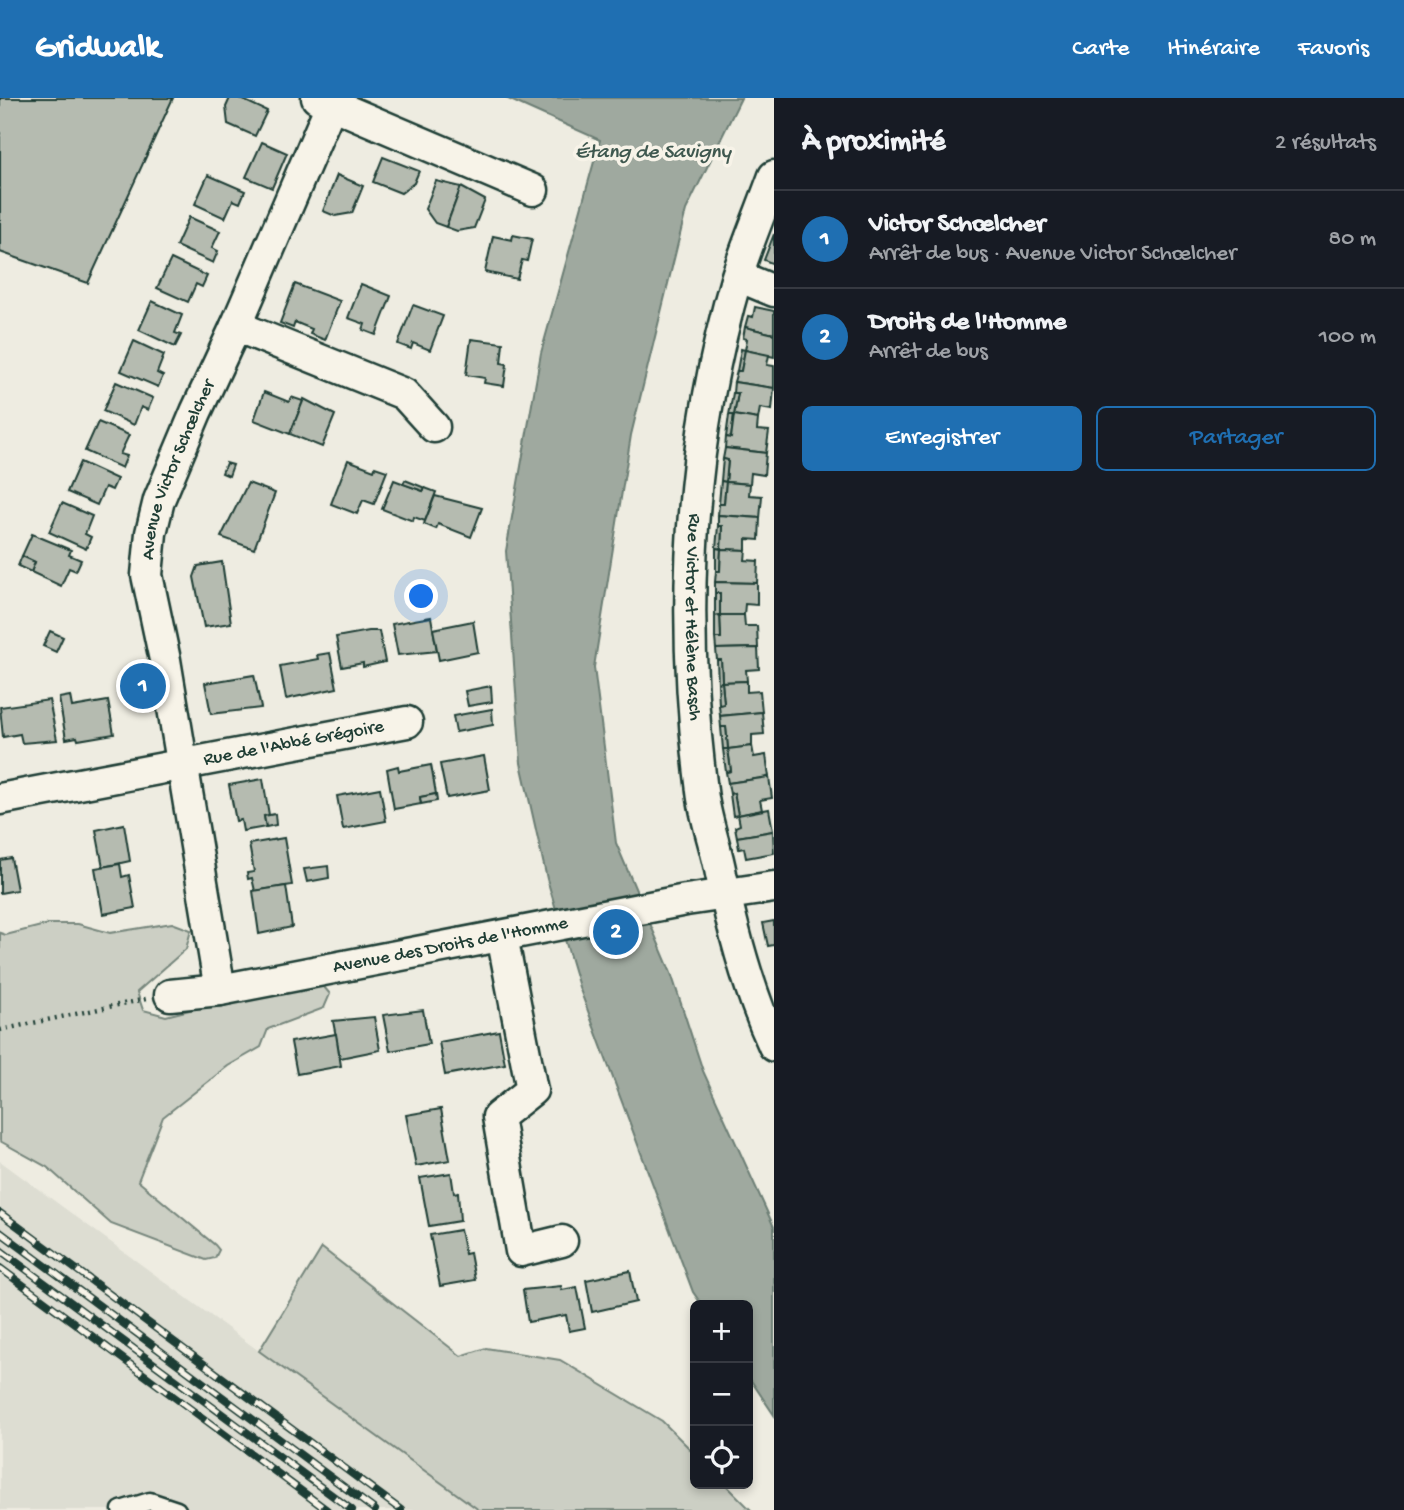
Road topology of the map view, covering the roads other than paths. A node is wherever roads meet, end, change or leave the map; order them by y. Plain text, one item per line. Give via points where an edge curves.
1 (327, 100) edge
2 (774, 176) edge
3 (533, 190) dead end
4 (737, 276) junction
5 (774, 291) edge
6 (236, 326) junction
7 (433, 427) dead end
8 (407, 722) dead end
9 (182, 764) junction
10 (0, 799) edge
11 (774, 887) edge
12 (725, 895) junction
13 (502, 936) junction
14 (219, 989) junction
15 (170, 995) road end
16 (774, 1046) edge
17 (562, 1241) dead end
18 (121, 1510) edge
19 (177, 1510) edge

1 - 3 street
1 - 6 street, Avenue Victor Schœlcher
2 - 4 street, Rue Victor et Hélène Basch
4 - 5 street
4 - 12 street, Rue Victor et Hélène Basch via 707,401 693,499 691,587 691,662 702,794
6 - 7 street via 404,394
6 - 9 street, Avenue Victor Schœlcher via 170,475 151,533 147,575
8 - 9 street, Rue de l'Abbé Grégoire
9 - 10 street, Rue de l'Abbé Grégoire
9 - 14 street, Avenue Victor Schœlcher
11 - 12 street, Avenue des Droits de l'Homme
12 - 13 street, Avenue des Droits de l'Homme
12 - 16 street, Rue Victor et Hélène Basch via 758,1010
13 - 14 street, Avenue des Droits de l'Homme
13 - 17 street via 532,1090 498,1117 521,1251
14 - 15 street, Avenue des Droits de l'Homme
18 - 19 lane via 150,1501

